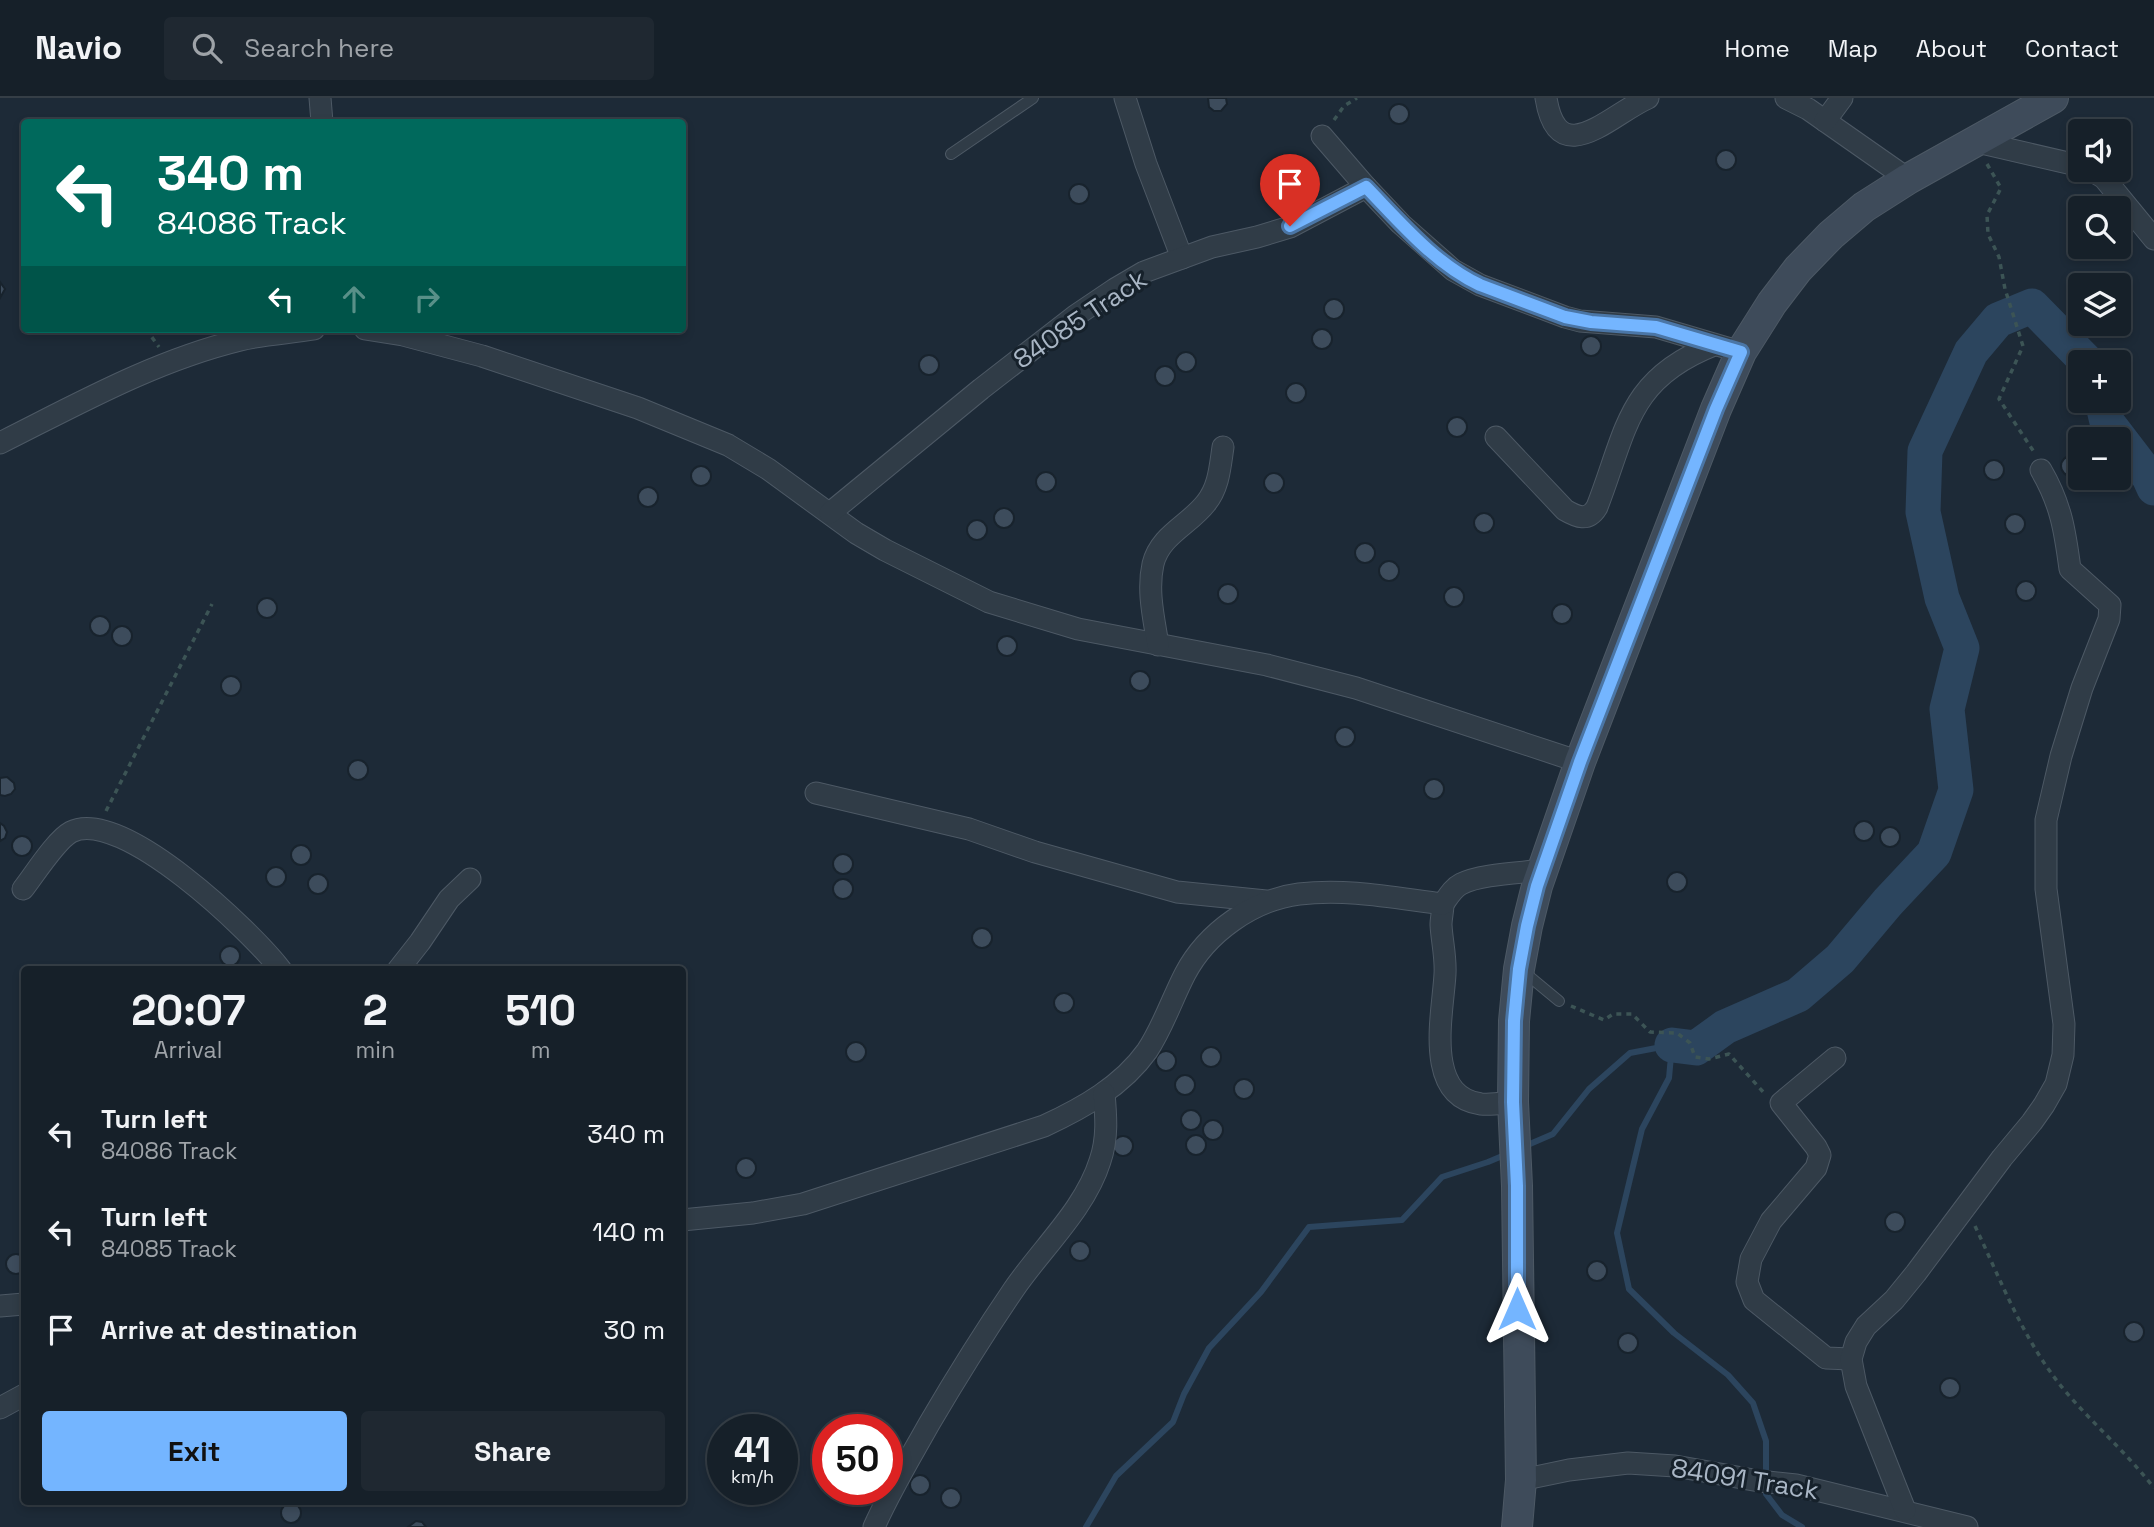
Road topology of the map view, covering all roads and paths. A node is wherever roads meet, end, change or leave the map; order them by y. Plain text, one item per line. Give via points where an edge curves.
1 (320, 98) edge
2 (1033, 98) edge
3 (1125, 98) edge
4 (1357, 98) edge
5 (1546, 98) edge
6 (1648, 98) edge
7 (1786, 98) edge
8 (1842, 98) edge
9 (2053, 98) edge
10 (322, 119) edge
11 (1825, 121) junction
12 (1322, 136) joint
13 (1973, 141) junction
14 (951, 154) dead end
15 (2068, 163) edge
16 (1908, 179) junction
17 (2108, 182) edge
18 (1366, 187) junction
19 (2154, 239) edge
20 (1182, 258) junction
21 (288, 333) edge
22 (390, 333) edge
23 (1728, 349) junction
24 (1496, 437) dead end
25 (0, 443) edge
26 (1223, 447) dead end
27 (2041, 470) joint
28 (830, 513) junction
29 (212, 604) dead end
30 (1158, 645) junction
31 (1580, 762) junction
32 (816, 793) dead end
33 (97, 829) junction
34 (1543, 870) junction
35 (470, 879) dead end
36 (23, 889) dead end
37 (1267, 901) junction
38 (1443, 904) junction
39 (278, 966) edge
40 (401, 966) edge
41 (1519, 969) junction
42 (1559, 1001) joint
43 (1835, 1058) dead end
44 (1104, 1093) junction
45 (1781, 1103) junction
46 (1513, 1110) junction
47 (1966, 1206) junction
48 (686, 1220) edge
49 (21, 1304) edge
50 (0, 1306) edge
51 (1851, 1359) junction
52 (21, 1397) edge
53 (0, 1408) edge
54 (1521, 1480) junction
55 (2154, 1488) edge
56 (1905, 1510) junction
57 (874, 1527) edge
58 (1517, 1527) edge
59 (1967, 1527) edge

1 - 10 street
2 - 14 lane
3 - 20 street
4 - 12 path via 1343,106
5 - 6 street via 1553,125 1573,136 1587,133
7 - 11 street
8 - 11 street
9 - 13 main road
11 - 16 street
12 - 18 street
13 - 15 street
13 - 16 main road
13 - 27 path via 2001,188 1987,215 1987,234 1999,257 2023,346 1998,399
16 - 23 main road via 1864,207 1824,243
17 - 19 street
18 - 20 street, 84085 Track via 1290,226
18 - 23 street via 1437,257 1480,285 1565,317 1656,327
20 - 28 street, 84085 Track via 1144,272 1075,316
21 - 25 street via 242,340 134,376
22 - 28 street via 482,356 675,423 728,445
23 - 24 street via 1701,351 1670,368 1646,390 1625,429 1597,507 1586,517 1565,510
23 - 31 main road via 1716,409
26 - 30 street via 1212,495 1169,536 1154,562 1151,600
27 - 47 street via 2065,529 2070,569 2110,604 2109,618 2082,688 2046,820 2046,889 2064,1024 2056,1084
28 - 30 street via 885,550 989,602 1078,629
29 - 33 path
30 - 31 street via 1267,665 1356,688
31 - 34 main road
32 - 37 street via 969,829 1177,892
33 - 36 street via 70,832
33 - 39 street via 158,858 241,924
34 - 38 street via 1471,880 1454,889
34 - 41 main road
35 - 40 street via 444,905
37 - 38 street via 1331,891
37 - 44 street via 1226,927 1197,955 1147,1050
38 - 46 street via 1444,1075 1462,1098
41 - 42 lane
41 - 46 main road
42 - 45 path via 1604,1020 1613,1014 1632,1014 1650,1032 1677,1033 1690,1043 1695,1058 1729,1054 1769,1098
43 - 45 street
44 - 48 street via 1044,1126 829,1196 774,1210
44 - 57 street via 1107,1127 1091,1181 977,1346
45 - 51 street via 1820,1155 1816,1168 1771,1221 1751,1259 1747,1282 1754,1300 1826,1359
46 - 54 main road
47 - 51 street via 1894,1300 1866,1326
47 - 55 path via 2030,1340 2066,1391
49 - 50 street
51 - 56 street via 1856,1386
52 - 53 street
54 - 56 street, 84091 Track via 1628,1463 1675,1466 1796,1485
54 - 58 main road
56 - 59 street, 84091 Track

